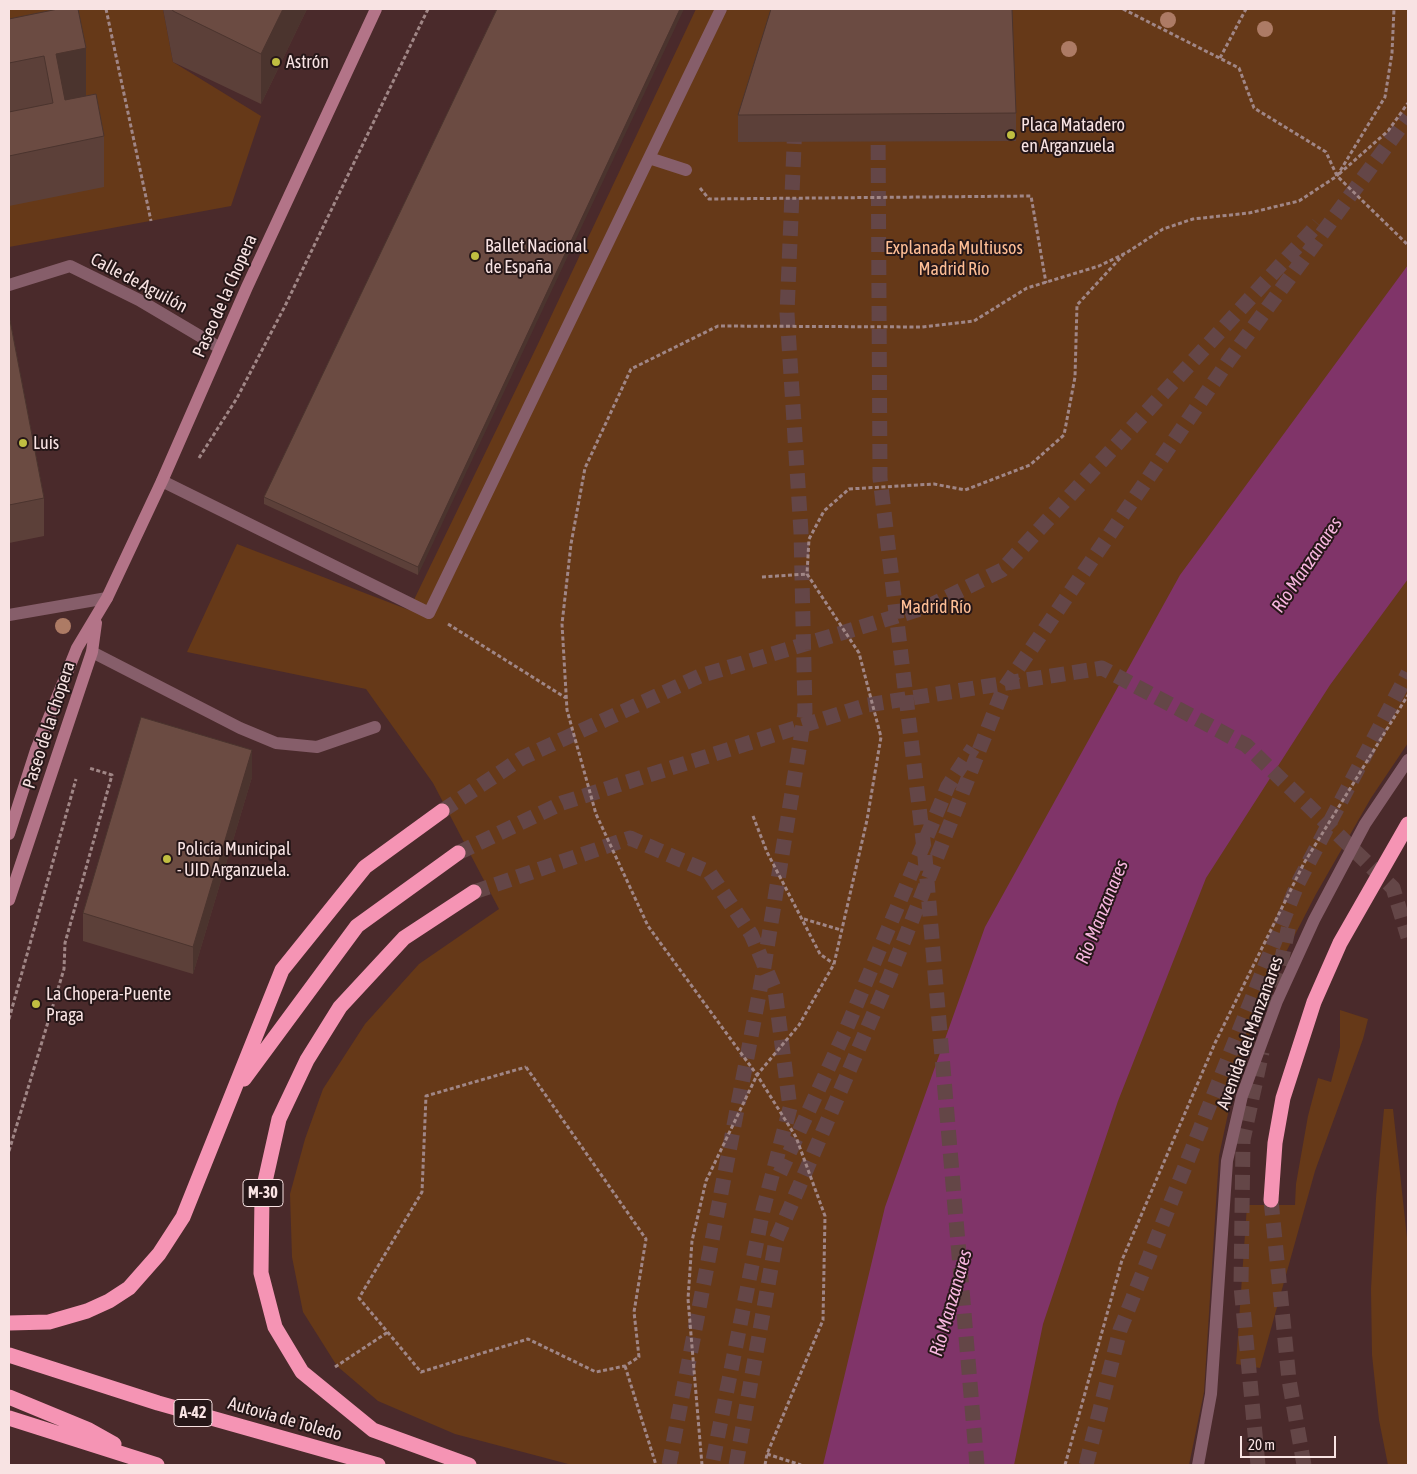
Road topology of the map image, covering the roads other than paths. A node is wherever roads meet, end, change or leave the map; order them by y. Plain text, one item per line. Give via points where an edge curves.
1 (376, 9) edge
2 (721, 9) edge
3 (649, 158) junction
4 (686, 170) road end
5 (9, 285) edge
6 (220, 348) junction
7 (162, 481) junction
8 (107, 598) junction
9 (9, 615) edge
10 (98, 616) junction
11 (92, 652) junction
12 (375, 728) dead end
13 (1408, 760) edge
14 (442, 811) tunnel mouth
15 (1408, 824) edge
16 (9, 834) edge
17 (458, 853) tunnel mouth
18 (474, 892) tunnel mouth
19 (9, 900) edge
20 (231, 1097) junction
21 (1271, 1200) tunnel mouth
22 (9, 1323) edge
23 (9, 1355) edge
24 (9, 1397) edge
25 (9, 1418) edge
26 (153, 1464) edge
27 (378, 1465) edge
28 (469, 1465) edge
29 (1198, 1465) edge

1 - 6 street, Paseo de la Chopera
2 - 3 street
3 - 4 street
3 - 7 street via 430,613
5 - 6 street, Calle de Aguilón via 70,266 139,300
6 - 7 street, Paseo de la Chopera
7 - 8 street, Paseo de la Chopera
8 - 9 street
8 - 10 street, Paseo de la Chopera
10 - 11 street, Paseo de la Chopera
10 - 16 street, Paseo de la Chopera via 77,648 47,722
11 - 12 street via 276,744 317,747
11 - 19 street, Paseo de la Chopera
13 - 29 street, Avenida del Manzanares via 1365,824 1314,920 1277,1001 1242,1096 1227,1161 1211,1394
14 - 20 highway via 365,867 282,970
15 - 21 highway via 1340,943 1314,1002 1283,1098 1275,1143
17 - 20 highway via 357,926
18 - 28 highway, M-30 via 404,938 340,1006 307,1060 279,1118 262,1195 261,1273 274,1327 302,1372 373,1430
20 - 22 highway via 183,1217 159,1254 129,1288 87,1311 49,1322
23 - 27 highway, Autovía de Toledo / A-42 via 158,1403
24 - 26 highway via 89,1430
25 - 26 highway

